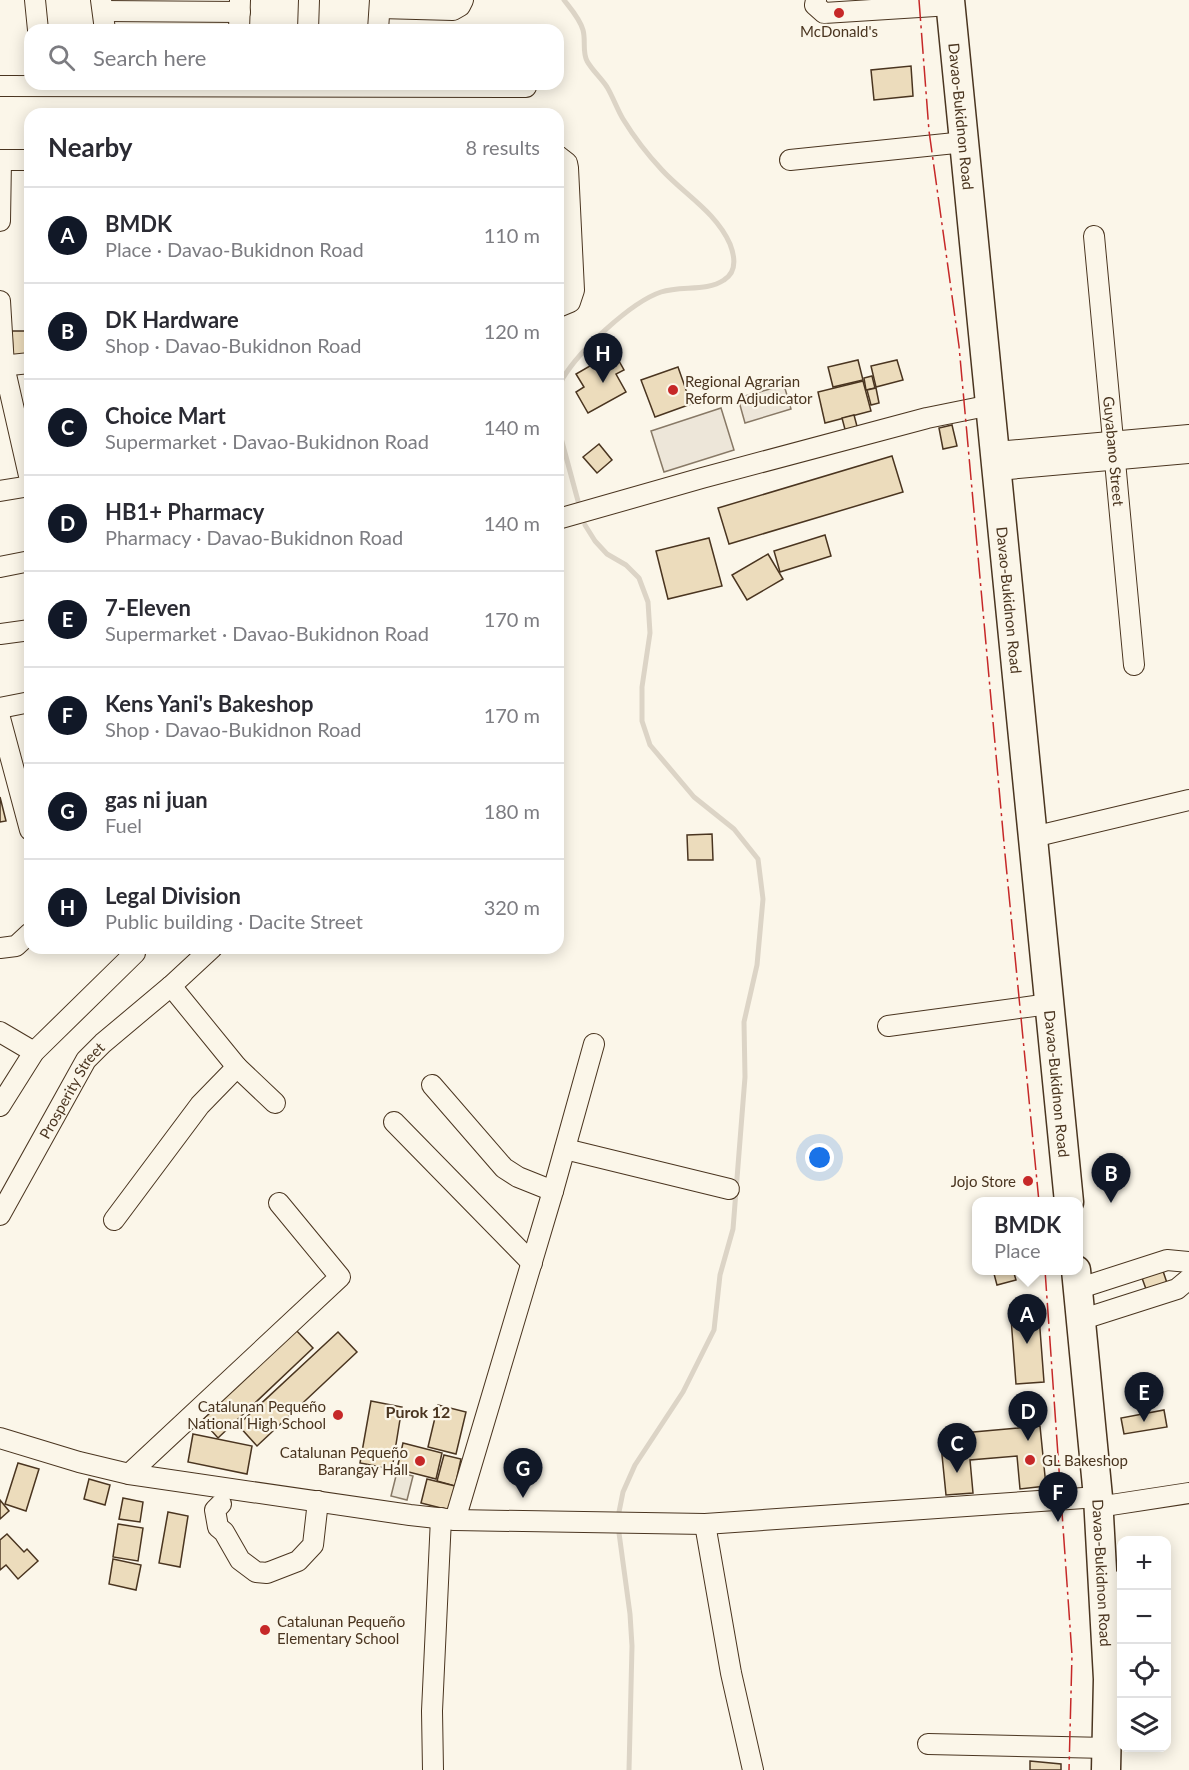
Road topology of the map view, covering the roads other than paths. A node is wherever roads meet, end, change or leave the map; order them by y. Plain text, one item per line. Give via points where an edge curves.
1 (35, 0) edge
2 (309, 0) edge
3 (463, 0) edge
4 (816, 0) edge
5 (950, 3) edge
6 (380, 4) edge
7 (103, 14) edge
8 (239, 14) edge
9 (37, 24) edge
10 (308, 24) edge
11 (378, 24) edge
12 (24, 85) edge
13 (0, 86) edge
14 (965, 142) junction
15 (24, 159) edge
16 (1, 160) edge
17 (790, 160) dead end
18 (564, 162) edge
19 (0, 220) edge
20 (1094, 236) dead end
21 (565, 237) edge
22 (0, 301) edge
23 (564, 304) edge
24 (24, 364) edge
25 (2, 366) edge
26 (991, 405) junction
27 (8, 429) edge
28 (1189, 435) edge
29 (1114, 451) junction
30 (1189, 453) edge
31 (997, 461) junction
32 (24, 466) edge
33 (24, 487) edge
34 (0, 491) edge
35 (564, 517) edge
36 (24, 562) edge
37 (0, 567) edge
38 (24, 631) edge
39 (0, 634) edge
40 (1134, 665) dead end
41 (24, 703) edge
42 (0, 708) edge
43 (0, 718) edge
44 (1189, 800) edge
45 (24, 808) edge
46 (1033, 837) junction
47 (24, 939) edge
48 (0, 948) edge
49 (134, 954) edge
50 (206, 954) edge
51 (171, 986) junction
52 (1050, 1004) junction
53 (888, 1026) dead end
54 (0, 1032) edge
55 (594, 1044) dead end
56 (34, 1052) junction
57 (237, 1067) junction
58 (432, 1085) dead end
59 (276, 1103) dead end
60 (0, 1106) edge
61 (394, 1122) dead end
62 (565, 1149) junction
63 (729, 1190) dead end
64 (553, 1191) junction
65 (1069, 1197) edge
66 (279, 1203) dead end
67 (0, 1215) edge
68 (114, 1220) dead end
69 (1189, 1262) edge
70 (532, 1263) junction
71 (1117, 1276) junction
72 (1189, 1279) edge
73 (1076, 1280) edge
74 (1127, 1305) junction
75 (1080, 1320) junction
76 (0, 1438) edge
77 (129, 1474) junction
78 (1189, 1493) edge
79 (222, 1496) junction
80 (318, 1501) junction
81 (1098, 1502) junction
82 (448, 1519) junction
83 (705, 1524) junction
84 (1112, 1582) edge
85 (928, 1744) dead end
86 (1106, 1759) edge
87 (433, 1770) edge
88 (753, 1770) edge

1 - 9 street
2 - 10 street
3 - 6 street via 453,10
4 - 5 street via 815,5 824,13
5 - 14 highway, Davao-Bukidnon Road
6 - 11 street
7 - 8 street
12 - 13 street
14 - 17 street
14 - 26 highway, Davao-Bukidnon Road
15 - 16 street
16 - 19 street
18 - 21 street via 568,168
20 - 29 street, Guyabano Street
21 - 23 street via 574,290
22 - 25 street
24 - 25 street
25 - 27 street
26 - 31 highway, Davao-Bukidnon Road
26 - 35 street via 916,421
27 - 32 street
28 - 29 street
29 - 30 street
29 - 31 street
29 - 40 street, Guyabano Street
31 - 46 highway, Davao-Bukidnon Road
33 - 34 street
36 - 37 street
38 - 39 street
41 - 42 street
43 - 45 street
44 - 46 street
46 - 52 highway, Davao-Bukidnon Road
47 - 48 street via 16,946
49 - 56 street
50 - 51 street, Prosperity Street
51 - 57 street
51 - 67 street, Prosperity Street via 86,1060
52 - 53 street
52 - 65 highway, Davao-Bukidnon Road
54 - 56 street
55 - 62 street
56 - 60 street
57 - 59 street
57 - 68 street via 200,1105
58 - 64 street via 504,1167
61 - 70 street
62 - 63 street
62 - 64 street
64 - 70 street
66 - 77 street via 340,1277
69 - 71 street via 1167,1260
70 - 82 street
71 - 73 street
71 - 74 street
72 - 74 street via 1176,1289
73 - 75 highway, Davao-Bukidnon Road
74 - 75 street
75 - 81 highway, Davao-Bukidnon Road
76 - 77 street
77 - 79 street
78 - 81 street
79 - 80 street
79 - 80 street via 228,1528 224,1532 235,1552 246,1566 267,1574 298,1562 313,1545
80 - 82 street via 349,1497
81 - 83 street
81 - 84 highway, Davao-Bukidnon Road
82 - 83 street
82 - 87 street via 432,1711
83 - 88 street via 731,1673
84 - 86 highway, Davao-Bukidnon Road
85 - 86 street

